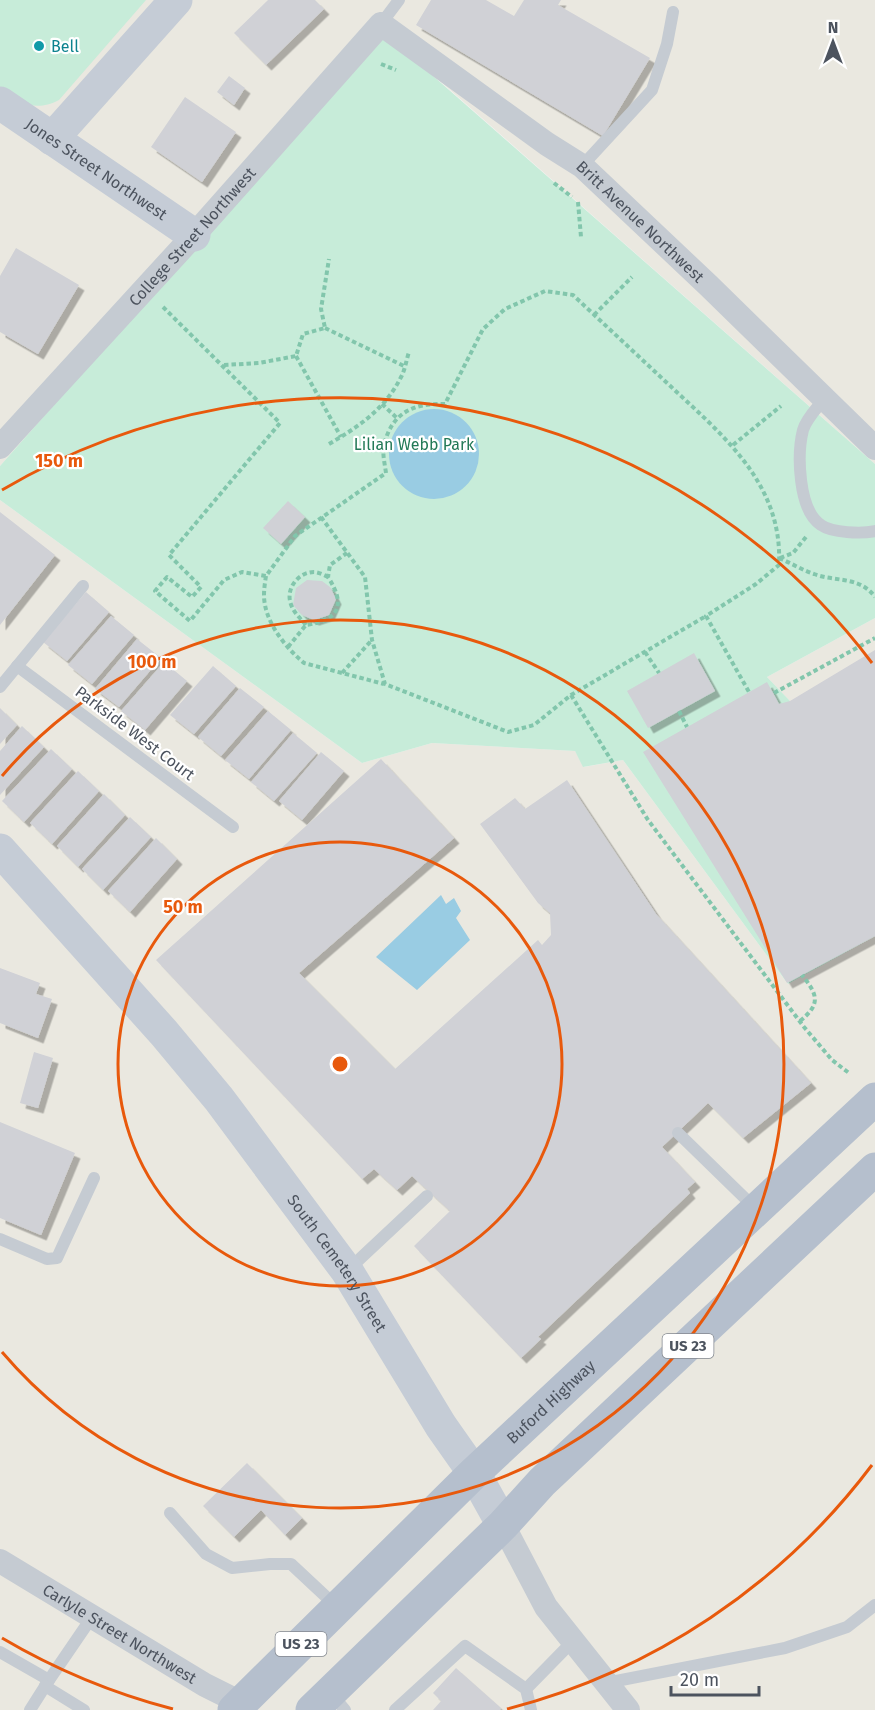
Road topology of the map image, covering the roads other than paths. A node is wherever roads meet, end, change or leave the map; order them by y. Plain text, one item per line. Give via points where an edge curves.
1 (176, 0) edge
2 (399, 0) edge
3 (673, 12) dead end
4 (381, 24) junction
5 (0, 103) edge
6 (52, 139) junction
7 (582, 166) junction
8 (194, 235) junction
9 (824, 399) junction
10 (0, 447) edge
11 (875, 448) edge
12 (875, 531) edge
13 (83, 586) dead end
14 (17, 666) junction
15 (0, 687) edge
16 (233, 827) dead end
17 (1, 854) edge
18 (875, 1099) edge
19 (678, 1133) dead end
20 (875, 1169) edge
21 (94, 1178) dead end
22 (427, 1196) dead end
23 (757, 1209) junction
24 (0, 1239) edge
25 (347, 1270) junction
26 (474, 1473) junction
27 (170, 1513) dead end
28 (503, 1525) junction
29 (0, 1561) edge
30 (875, 1605) edge
31 (338, 1608) junction
32 (92, 1617) junction
33 (573, 1641) junction
34 (0, 1652) edge
35 (47, 1683) junction
36 (606, 1683) junction
37 (526, 1689) junction
38 (329, 1704) edge
39 (238, 1707) edge
40 (30, 1710) edge
41 (84, 1710) edge
42 (395, 1710) edge
43 (531, 1710) edge
44 (632, 1710) edge

1 - 6 street
2 - 4 lane
3 - 7 lane via 652,90
4 - 7 street, Britt Avenue Northwest
4 - 8 street, College Street Northwest
5 - 6 street, Jones Street Northwest
6 - 8 street, Jones Street Northwest
7 - 9 street, Britt Avenue Northwest
8 - 10 street, College Street Northwest
9 - 11 street, Britt Avenue Northwest
9 - 12 lane via 804,428 799,461 806,507 820,525 839,531
13 - 14 lane
14 - 15 lane
14 - 16 lane, Parkside West Court
17 - 25 street, South Cemetery Street via 219,1099
18 - 23 main road, Buford Highway / US 23
19 - 23 lane
20 - 28 main road, US 23 via 542,1482
21 - 24 lane via 57,1258 47,1259
22 - 25 lane
23 - 26 main road, Buford Highway / US 23
25 - 26 street, South Cemetery Street via 441,1426
26 - 28 street, South Cemetery Street
26 - 31 main road, Buford Highway / US 23
27 - 31 lane via 206,1554 232,1568 291,1564
28 - 33 street, South Cemetery Street via 546,1607
28 - 38 main road, US 23
29 - 32 street, Carlyle Street Northwest
30 - 36 lane via 847,1627 785,1648
31 - 39 main road, Buford Highway / US 23
32 - 35 lane
32 - 39 street, Carlyle Street Northwest
33 - 36 street, South Cemetery Street
33 - 37 lane
34 - 35 lane
35 - 40 lane
35 - 41 lane
36 - 44 street, South Cemetery Street
37 - 42 lane via 465,1647
37 - 43 lane

